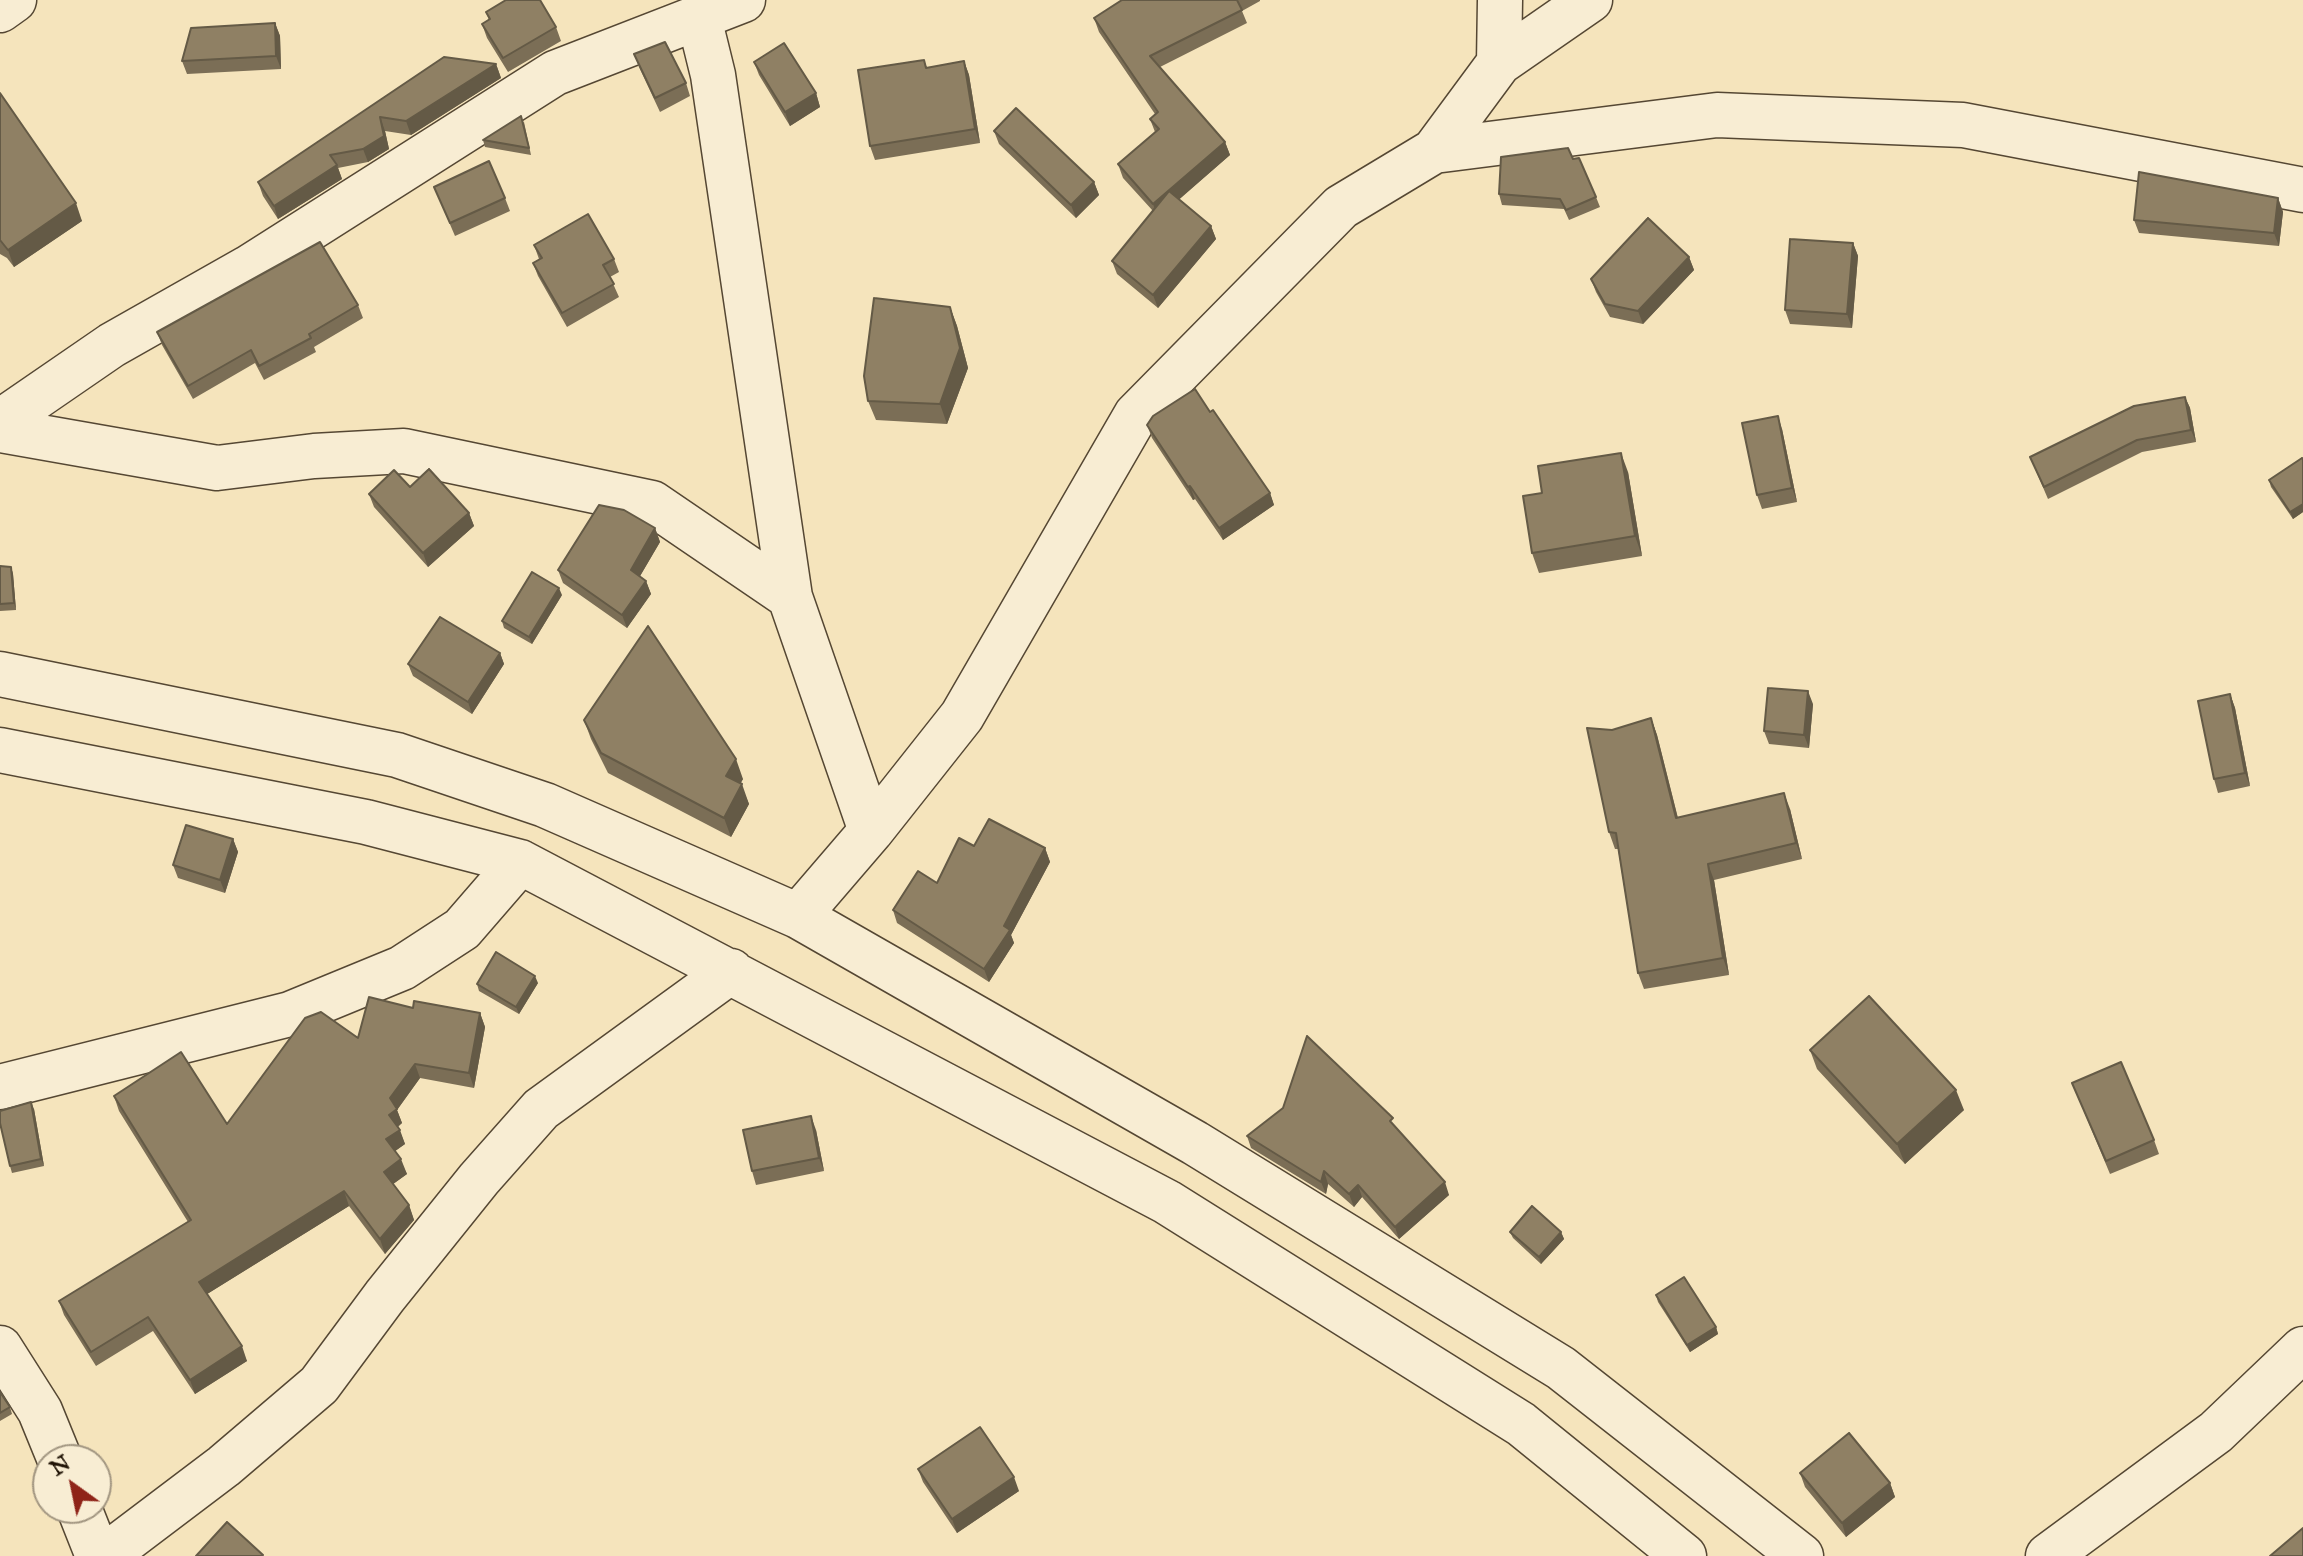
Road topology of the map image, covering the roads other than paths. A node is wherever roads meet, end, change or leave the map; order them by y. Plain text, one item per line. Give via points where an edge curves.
1 (14, 0) edge
2 (743, 0) edge
3 (1500, 0) edge
4 (1590, 0) edge
5 (0, 10) edge
6 (699, 18) junction
7 (1499, 63) junction
8 (1434, 151) junction
9 (2303, 190) edge
10 (0, 422) edge
11 (0, 430) edge
12 (790, 597) junction
13 (0, 674) edge
14 (0, 750) edge
15 (871, 831) junction
16 (520, 862) junction
17 (798, 916) junction
18 (731, 971) junction
19 (0, 1087) edge
20 (0, 1348) edge
21 (2303, 1349) edge
22 (53, 1444) edge
23 (85, 1524) edge
24 (98, 1556) edge
25 (105, 1556) edge
26 (1684, 1556) edge
27 (1801, 1556) edge
28 (2048, 1556) edge

1 - 5 street
2 - 6 street
3 - 7 street
4 - 7 street
6 - 10 street via 555,73 248,268 112,345
6 - 12 street via 713,75
7 - 8 street
8 - 9 street via 1717,115 1963,125
8 - 15 street via 1341,207 1136,415 962,716
11 - 12 street via 217,468 404,451 652,503
12 - 15 street
13 - 17 street via 397,755 545,805
14 - 16 street via 366,822
15 - 17 street
16 - 18 street
16 - 19 street via 462,929 402,968 290,1014
17 - 27 street via 1195,1143 1561,1368
18 - 25 street via 541,1109 479,1179 319,1385
18 - 26 street via 1167,1202 1521,1424
20 - 22 street via 40,1411
21 - 28 street via 2216,1432
23 - 24 street

